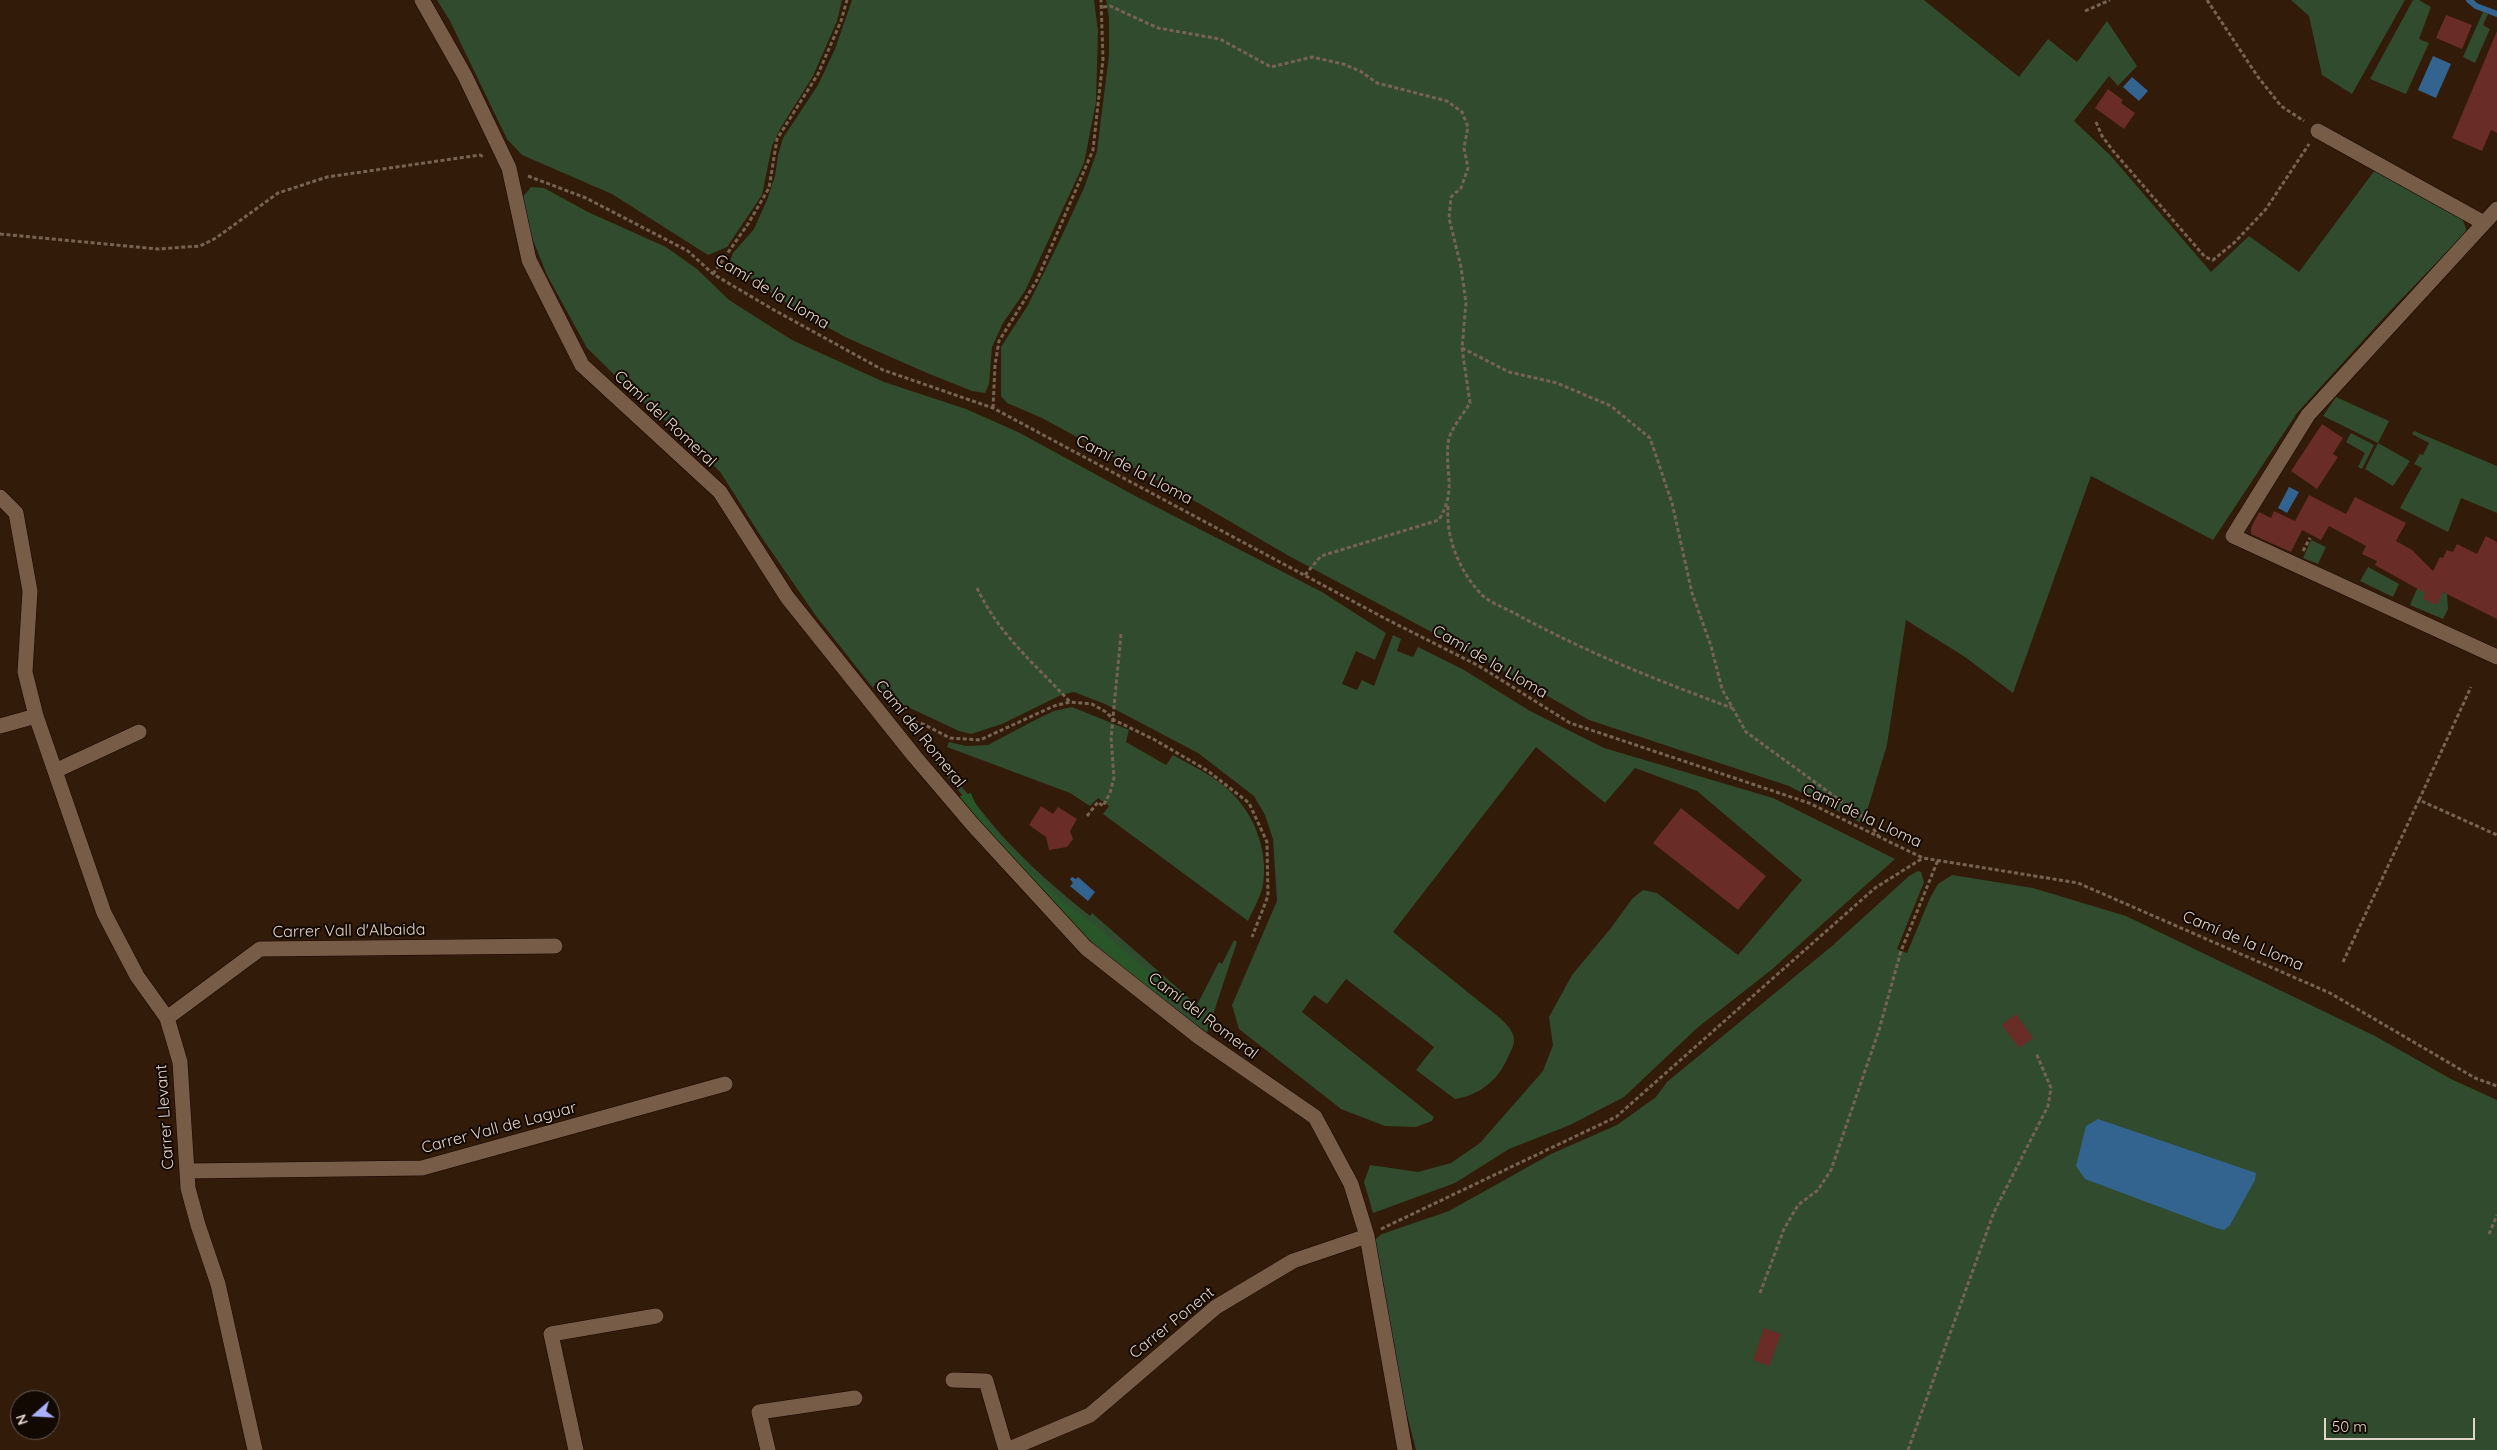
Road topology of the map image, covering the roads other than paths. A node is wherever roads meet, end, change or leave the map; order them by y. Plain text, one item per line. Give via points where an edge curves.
1 (422, 0) edge
2 (2318, 131) road end
3 (2497, 209) edge
4 (2484, 223) junction
5 (0, 497) edge
6 (2497, 657) edge
7 (36, 716) junction
8 (0, 726) edge
9 (139, 732) dead end
10 (55, 771) junction
11 (555, 946) dead end
12 (167, 1018) junction
13 (725, 1084) dead end
14 (187, 1171) junction
15 (1367, 1236) junction
16 (656, 1316) dead end
17 (953, 1380) dead end
18 (856, 1398) dead end
19 (255, 1450) edge
20 (576, 1450) edge
21 (768, 1450) edge
22 (1006, 1450) edge
23 (1405, 1450) edge

1 - 15 street, Camí del Romeral via 509,168 529,260 582,365 720,492 787,597 886,721 973,825 1086,948 1199,1038 1315,1117 1352,1184
2 - 4 street
3 - 4 street
4 - 6 street via 2308,415 2233,536
5 - 7 street, Carrer Llevant via 16,513 30,591 25,672
7 - 8 street
7 - 10 street, Carrer Llevant
9 - 10 street
10 - 12 street, Carrer Llevant via 104,913 137,976
11 - 12 street, Carrer Vall d'Albaida via 260,949
12 - 14 street, Carrer Llevant via 180,1062
13 - 14 street, Carrer Vall de Laguar via 422,1168
14 - 19 street, Carrer Llevant via 198,1225 218,1284
15 - 22 street, Carrer Ponent via 1293,1261 1216,1307 1090,1415
15 - 23 street, Camí del Romeral
16 - 20 street via 551,1334
17 - 22 street via 986,1381
18 - 21 street via 759,1412

